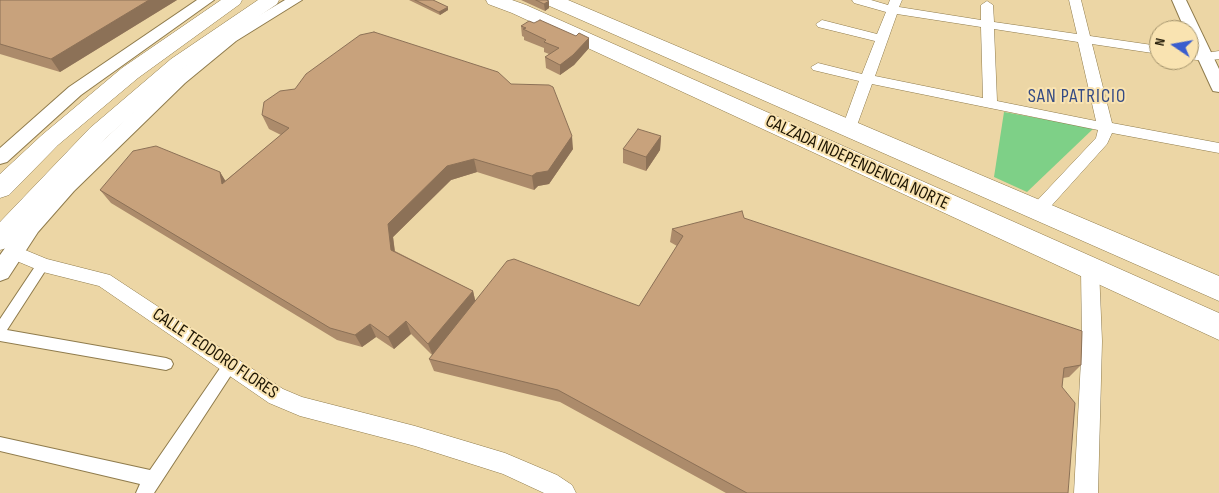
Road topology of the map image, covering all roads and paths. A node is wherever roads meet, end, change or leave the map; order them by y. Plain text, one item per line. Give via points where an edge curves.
1 (207, 0) edge
2 (233, 0) edge
3 (495, 0) edge
4 (552, 0) edge
5 (858, 0) edge
6 (1073, 0) edge
7 (1180, 0) edge
8 (1193, 0) edge
9 (288, 1) edge
10 (987, 3) edge
11 (894, 5) edge
12 (822, 24) dead end
13 (987, 24) junction
14 (882, 39) junction
15 (1085, 39) junction
16 (1149, 49) edge
17 (1199, 55) edge
18 (1214, 55) edge
19 (818, 67) dead end
20 (868, 80) junction
21 (1219, 87) edge
22 (990, 104) junction
23 (1105, 127) junction
24 (849, 128) junction
25 (1219, 148) edge
26 (0, 158) edge
27 (0, 189) edge
28 (1038, 210) junction
29 (6, 246) edge
30 (43, 265) junction
31 (1090, 269) junction
32 (0, 272) edge
33 (1219, 289) edge
34 (1219, 327) edge
35 (0, 330) edge
36 (0, 335) edge
37 (166, 364) dead end
38 (230, 365) junction
39 (0, 444) edge
40 (153, 479) junction
41 (144, 493) edge
42 (564, 493) edge
43 (1086, 493) edge

1 - 26 street via 75,91
2 - 27 main road via 130,73 50,140
3 - 31 main road, CALZADA INDEPENDENCIA NORTE
4 - 24 main road, CALZADA INDEPENDENCIA NORTE
5 - 11 street
6 - 15 street
7 - 18 street
8 - 18 street
9 - 29 main road via 178,64 138,98 98,133 53,180
10 - 13 street
11 - 13 street
11 - 14 street
12 - 14 street
13 - 15 street
13 - 22 street
14 - 20 street
15 - 16 street
15 - 23 street
17 - 18 street
18 - 21 street
19 - 20 street
20 - 22 street
20 - 24 street
22 - 23 street
23 - 25 street
23 - 28 street via 1102,141
24 - 28 main road, CALZADA INDEPENDENCIA NORTE
28 - 33 main road, CALZADA INDEPENDENCIA NORTE
29 - 30 street, CALLE TEODORO FLORES
29 - 32 street
30 - 35 street
30 - 38 street, CALLE TEODORO FLORES via 104,280
31 - 34 main road, CALZADA INDEPENDENCIA NORTE
31 - 43 street via 1092,341
36 - 37 street
38 - 40 street
38 - 42 street, CALLE TEODORO FLORES via 276,396 300,406 505,464
39 - 40 street
40 - 41 street

